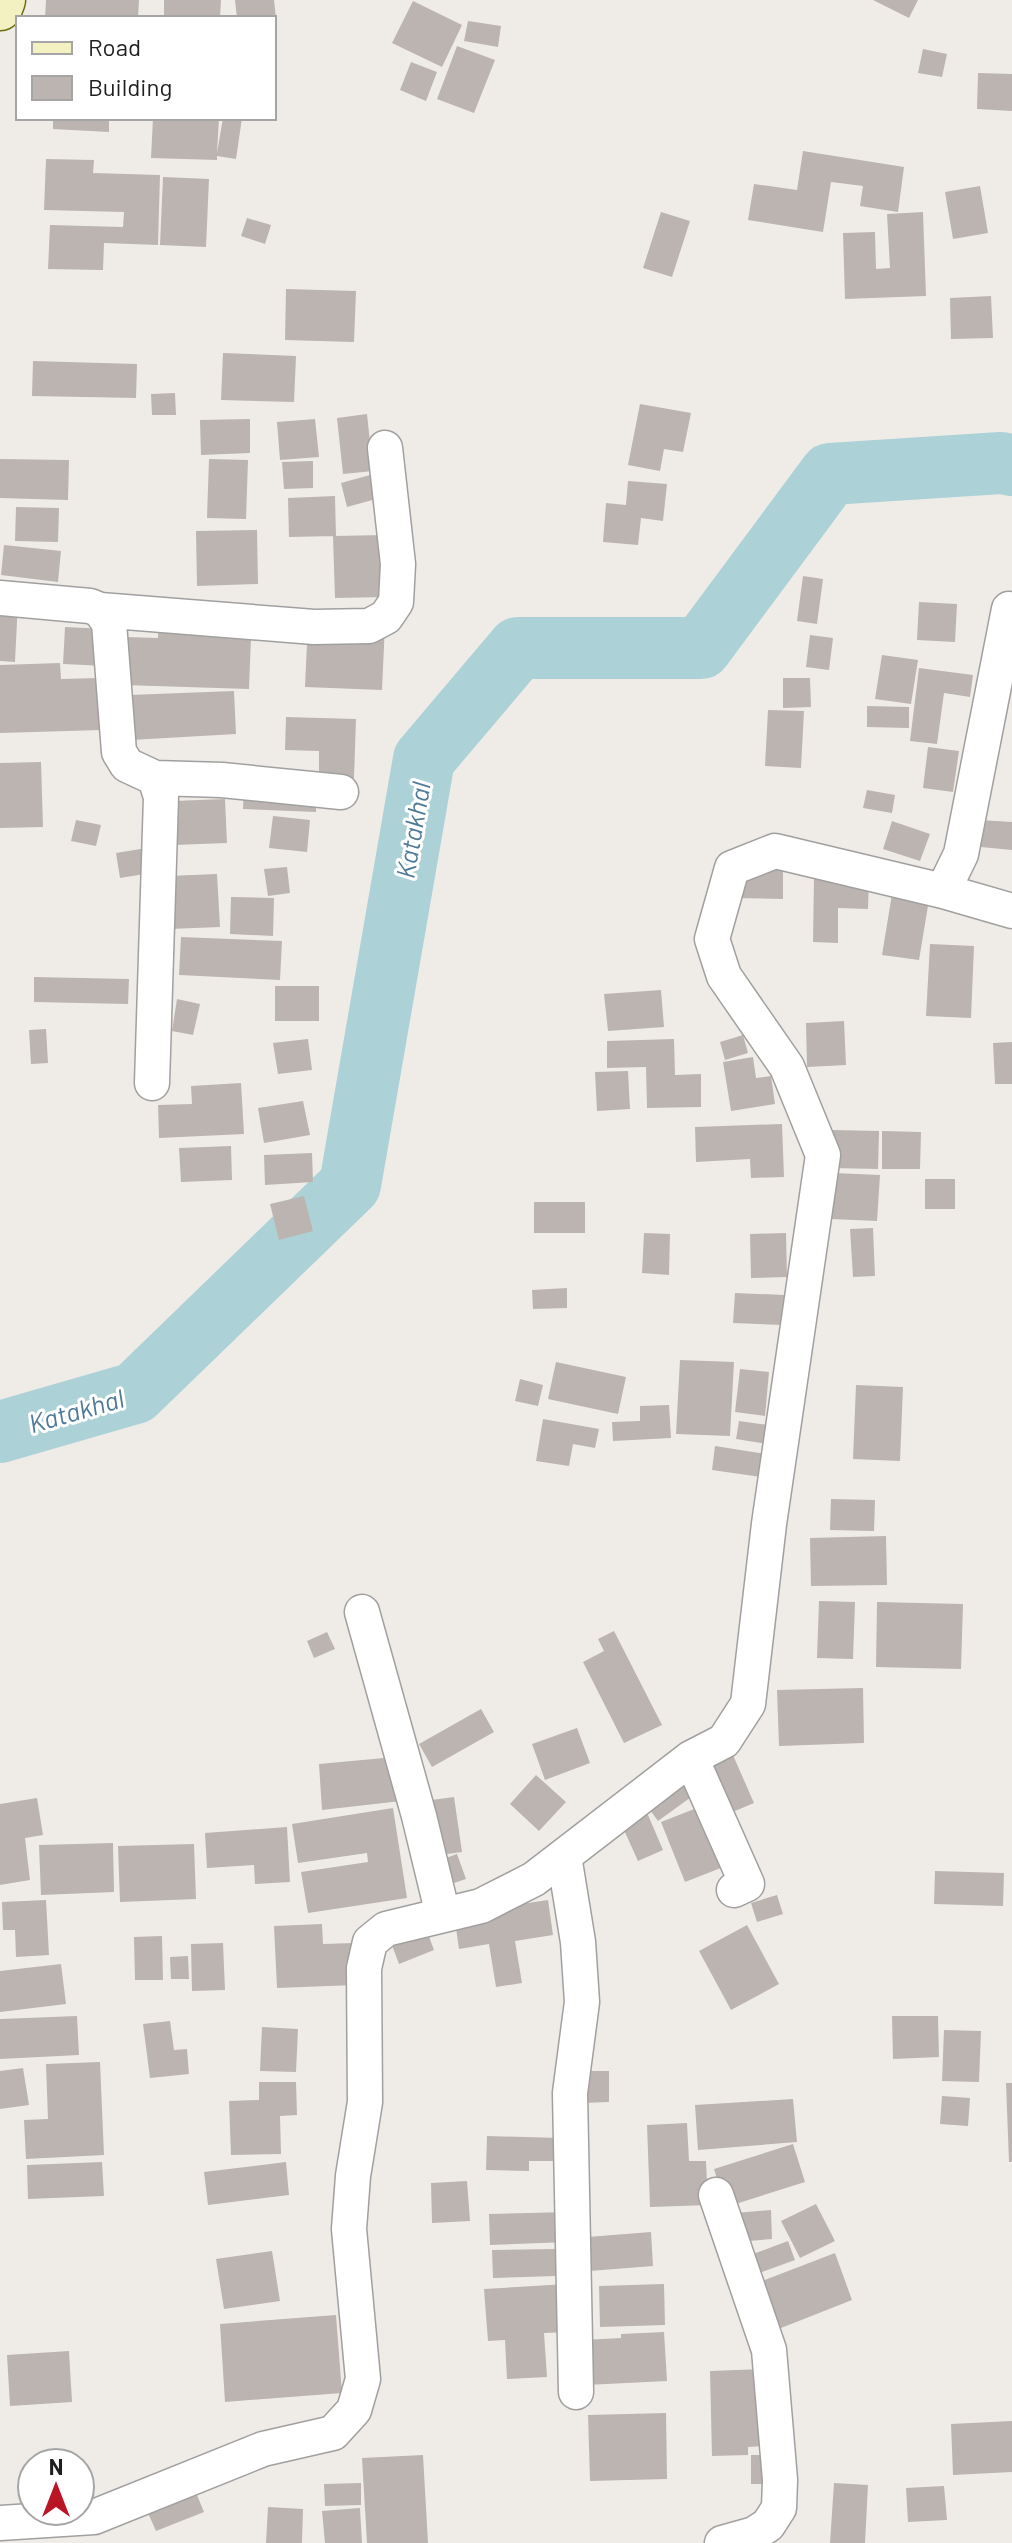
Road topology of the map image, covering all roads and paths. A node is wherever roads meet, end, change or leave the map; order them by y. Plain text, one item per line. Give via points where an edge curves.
1 (3, 0) edge
2 (0, 8) edge
3 (385, 448) dead end
4 (0, 598) edge
5 (1009, 609) dead end
6 (100, 610) junction
7 (155, 778) junction
8 (341, 792) dead end
9 (943, 891) junction
10 (1012, 911) edge
11 (152, 1083) dead end
12 (362, 1612) dead end
13 (691, 1758) junction
14 (564, 1856) junction
15 (734, 1890) dead end
16 (443, 1915) junction
17 (716, 2195) dead end
18 (576, 2392) dead end
19 (0, 2523) edge
20 (101, 2530) edge
21 (722, 2543) edge

1 - 2 street
3 - 6 street via 398,564 396,602 386,617 369,626 314,627
4 - 6 street
5 - 9 street via 961,854
6 - 7 street via 109,623 119,752 127,765
7 - 8 street
7 - 11 street via 161,797
9 - 10 street
9 - 13 street via 775,851 732,868 712,939 724,976 787,1067 823,1155 748,1704 724,1741
12 - 16 street
13 - 14 street
13 - 15 street via 747,1884
14 - 16 street via 534,1879 481,1906
14 - 18 street via 582,2002 570,2093
16 - 20 street via 386,1929 370,1942 364,1968 365,2102 349,2229 363,2379 354,2410 333,2433 263,2449
17 - 21 street via 769,2350 780,2480 779,2508 768,2525
19 - 20 street

